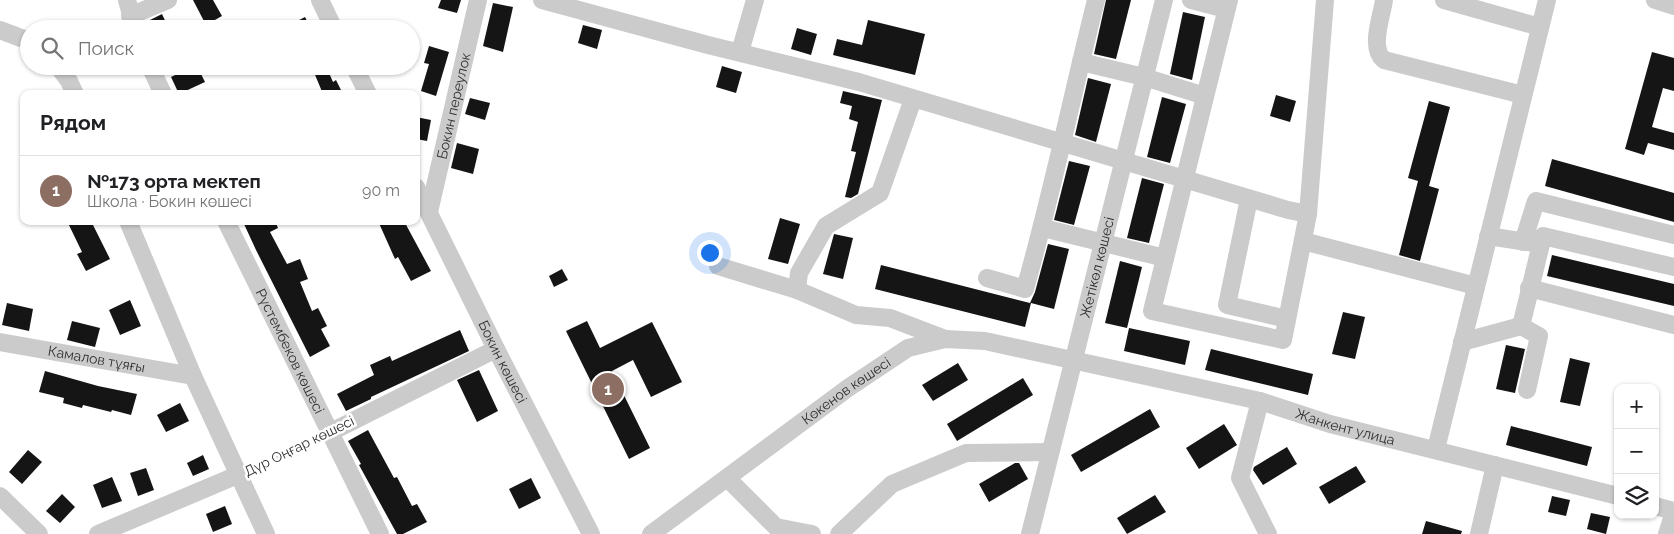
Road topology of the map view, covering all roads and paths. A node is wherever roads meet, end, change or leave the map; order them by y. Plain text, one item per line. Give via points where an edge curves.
1 (168, 0) edge
2 (320, 0) edge
3 (478, 0) edge
4 (542, 0) edge
5 (755, 0) edge
6 (1096, 0) edge
7 (1164, 0) edge
8 (1191, 0) edge
9 (1326, 0) edge
10 (1384, 0) edge
11 (1444, 0) edge
12 (1547, 0) edge
13 (1655, 0) edge
14 (1228, 5) edge
15 (1485, 5) edge
16 (1674, 6) edge
17 (131, 15) edge
18 (330, 20) edge
19 (1540, 27) junction
20 (0, 30) edge
21 (20, 38) edge
22 (740, 52) junction
23 (1081, 62) junction
24 (65, 75) edge
25 (154, 75) edge
26 (358, 75) edge
27 (1144, 77) junction
28 (73, 90) edge
29 (161, 90) edge
30 (366, 90) edge
31 (1522, 95) junction
32 (1205, 96) junction
33 (913, 99) junction
34 (1061, 144) junction
35 (1123, 163) junction
36 (1184, 180) junction
37 (420, 195) edge
38 (1250, 199) junction
39 (429, 212) junction
40 (1308, 214) junction
41 (130, 225) edge
42 (228, 225) edge
43 (1043, 228) junction
44 (1674, 235) edge
45 (1488, 236) junction
46 (1103, 242) junction
47 (1303, 242) junction
48 (1532, 243) junction
49 (1165, 258) junction
50 (718, 266) dead end
51 (1674, 267) edge
52 (987, 278) dead end
53 (1476, 286) junction
54 (1529, 288) junction
55 (797, 290) junction
56 (1287, 319) junction
57 (1674, 325) edge
58 (1521, 326) junction
59 (945, 339) junction
60 (0, 342) edge
61 (1462, 342) junction
62 (496, 349) junction
63 (1073, 362) junction
64 (193, 376) junction
65 (1528, 390) dead end
66 (1260, 401) junction
67 (330, 432) junction
68 (1436, 449) junction
69 (1050, 452) junction
70 (1495, 465) junction
71 (240, 474) junction
72 (727, 478) junction
73 (1614, 495) edge
74 (0, 496) edge
75 (1659, 507) edge
76 (1674, 511) edge
77 (775, 530) edge
78 (803, 533) edge
79 (39, 534) edge
80 (98, 534) edge
81 (266, 534) edge
82 (380, 534) edge
83 (591, 534) edge
84 (651, 534) edge
85 (839, 534) edge
86 (1030, 534) edge
87 (1268, 534) edge
88 (1479, 534) edge
89 (1667, 534) edge

1 - 17 street
2 - 18 street
3 - 39 street, Бокин переулок
4 - 22 street
5 - 22 street
6 - 23 street
7 - 27 street, Жетікөл көшесі
8 - 14 street
9 - 40 street
10 - 31 street via 1376,46 1384,60
11 - 15 street
12 - 19 street
13 - 16 street
14 - 32 street
15 - 19 street
19 - 31 street
20 - 21 street
22 - 33 street
23 - 27 street
23 - 34 street
24 - 28 street
25 - 29 street
26 - 30 street
27 - 32 street
27 - 35 street, Жетікөл көшесі
31 - 45 street
32 - 36 street
33 - 34 street
33 - 55 street via 880,193 826,226 799,273
34 - 35 street
34 - 43 street
35 - 36 street
35 - 46 street, Жетікөл көшесі
36 - 38 street
36 - 49 street
37 - 39 street, Бокин көшесі
38 - 40 street
38 - 56 street via 1227,304
39 - 62 street, Бокин көшесі
40 - 47 street
41 - 64 street
42 - 67 street, Рүстембеков көшесі
43 - 46 street
43 - 52 street via 1025,289
44 - 48 street via 1536,201
45 - 48 street
45 - 53 street
46 - 49 street
46 - 63 street, Жетікөл көшесі
47 - 53 street
47 - 56 street
48 - 51 street via 1543,236
48 - 54 street
49 - 56 street via 1152,311 1283,340
50 - 55 street
53 - 61 street
54 - 57 street
54 - 58 street
55 - 59 street via 856,315 890,318
58 - 61 street
58 - 65 street via 1539,336
59 - 63 street, Көкенов көшесі via 984,342
59 - 72 street, Көкенов көшесі via 908,348
60 - 64 street, Камалов тұяғы
61 - 68 street
62 - 67 street, Дүр Оңғар көшесі
62 - 83 street, Бокин көшесі
63 - 66 street, Жанкент улица
63 - 69 street, Жетікөл көшесі
64 - 71 street
66 - 68 street, Жанкент улица via 1330,424
66 - 87 street via 1240,478
67 - 71 path, Дүр Оңғар көшесі
67 - 82 street, Рүстембеков көшесі
68 - 70 street, Жанкент улица
69 - 85 street via 966,452 892,484
69 - 86 street, Жетікөл көшесі
70 - 73 street, Жанкент улица
70 - 88 street
71 - 80 street, Дүр Оңғар көшесі
71 - 81 street
72 - 77 street
72 - 84 street, Көкенов көшесі
74 - 79 street
75 - 76 street
76 - 89 street
77 - 78 street

